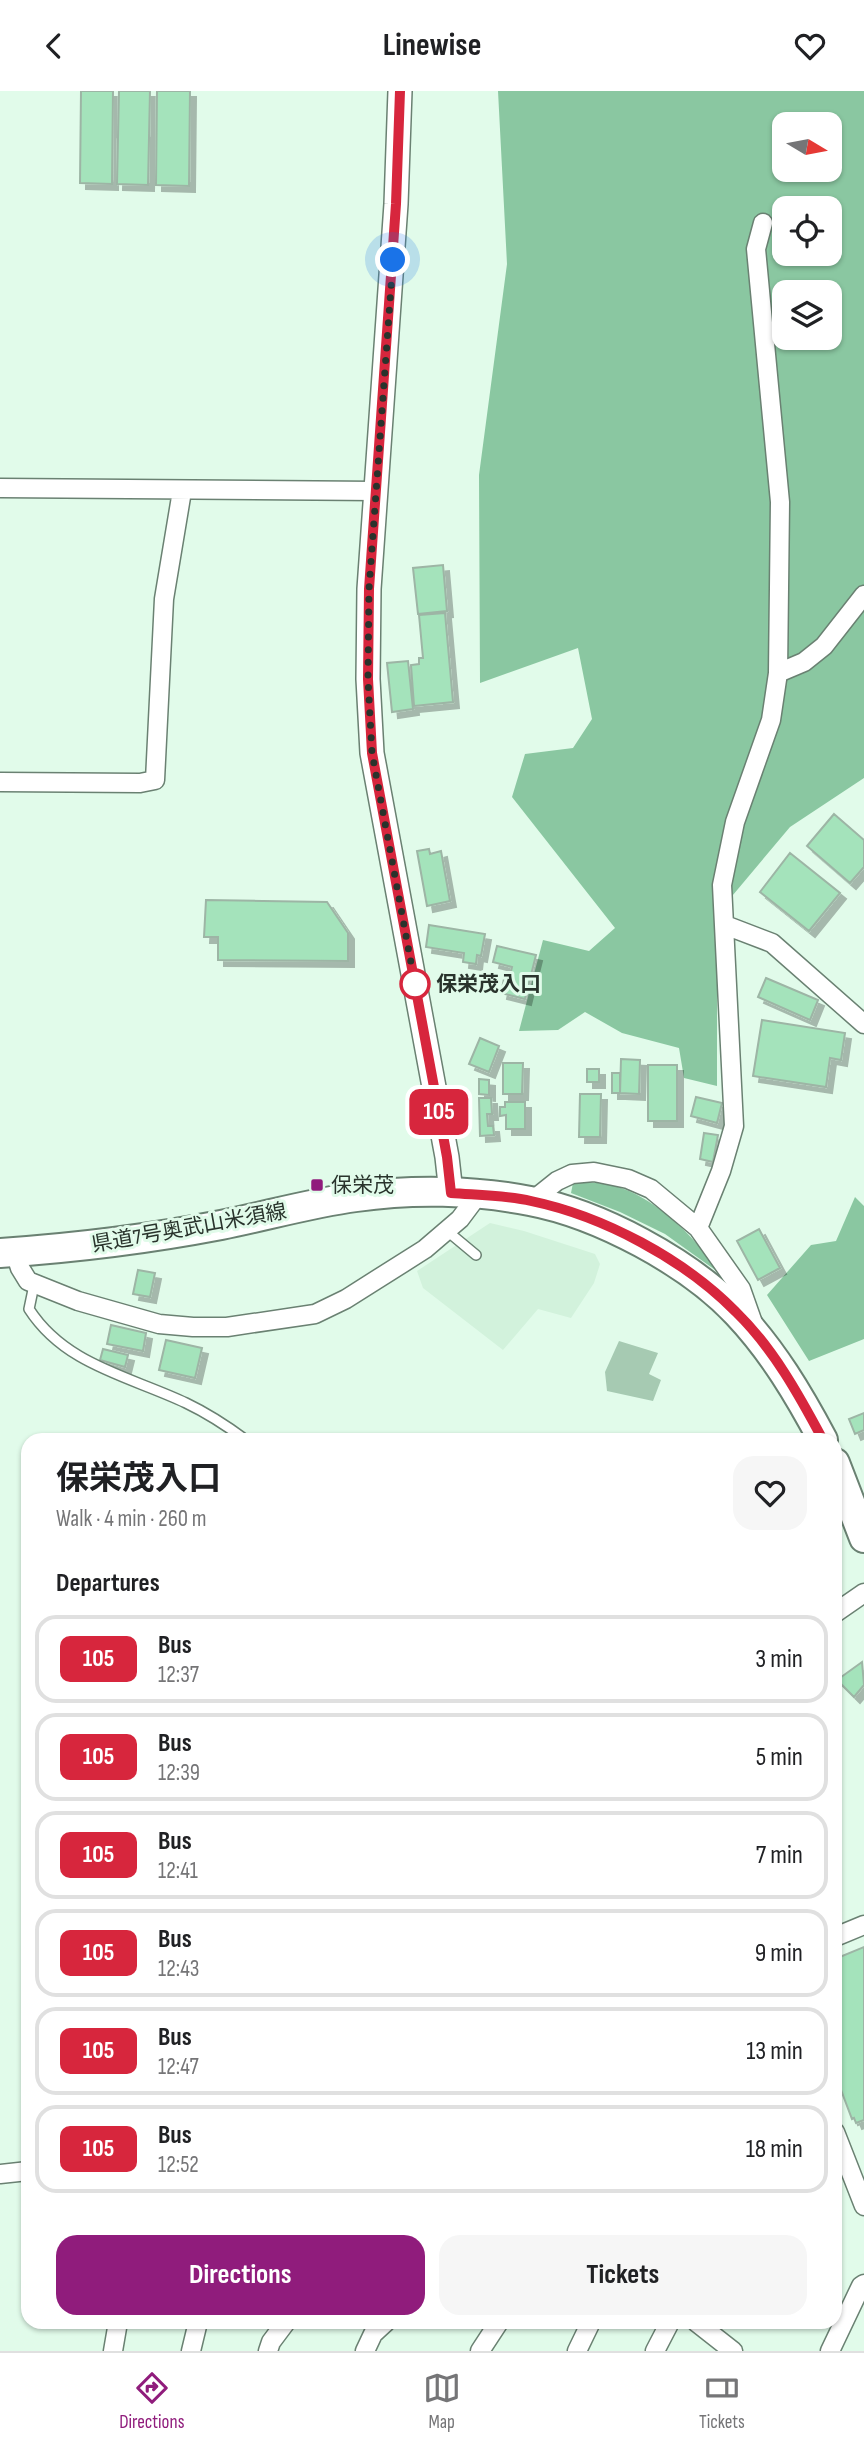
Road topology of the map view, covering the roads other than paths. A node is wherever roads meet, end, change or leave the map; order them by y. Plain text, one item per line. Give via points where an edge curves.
1 (400, 91) edge
2 (763, 223) dead end
3 (0, 488) edge
4 (182, 491) junction
5 (376, 491) junction
6 (864, 595) edge
7 (778, 673) junction
8 (0, 782) edge
9 (724, 925) junction
10 (864, 1024) edge
11 (451, 1193) junction
12 (478, 1195) junction
13 (531, 1201) junction
14 (698, 1228) junction
15 (446, 1230) junction
16 (8, 1253) edge
17 (476, 1255) dead end
18 (34, 1285) junction
19 (757, 1336) junction
20 (236, 1433) edge
21 (819, 1433) edge
22 (842, 1481) edge
23 (864, 1538) edge
24 (864, 1593) edge
25 (842, 1608) edge
26 (864, 1925) edge
27 (842, 1934) edge
28 (842, 2150) edge
29 (21, 2172) edge
30 (0, 2174) edge
31 (864, 2206) edge
32 (864, 2284) edge
33 (842, 2326) edge
34 (117, 2329) edge
35 (196, 2329) edge
36 (281, 2329) edge
37 (378, 2329) edge
38 (494, 2329) edge
39 (588, 2329) edge
40 (666, 2329) edge
41 (705, 2329) edge
42 (840, 2329) edge
43 (113, 2351) edge
44 (191, 2351) edge
45 (268, 2351) edge
46 (365, 2351) edge
47 (480, 2351) edge
48 (577, 2351) edge
49 (655, 2351) edge
50 (733, 2351) edge
51 (830, 2351) edge

1 - 5 street
2 - 7 street via 756,249 780,502
3 - 4 street
4 - 5 street
4 - 8 street via 164,599 155,780
5 - 11 street via 368,654 372,753
6 - 7 street via 824,646 804,662
7 - 9 street via 771,720 734,822 722,885
9 - 10 street via 772,943
9 - 14 street via 734,1126 722,1171
11 - 12 main road, 県道7号奥武山米須線
11 - 16 main road, 県道7号奥武山米須線 via 355,1197 205,1227
12 - 13 main road, 県道7号奥武山米須線
12 - 15 street
13 - 14 street via 572,1174 610,1174 651,1189
13 - 19 main road, 県道7号奥武山米須線 via 600,1223 672,1260 736,1311
14 - 19 street via 741,1289
15 - 17 lane
15 - 18 street via 425,1249 346,1299 315,1314 268,1322 226,1327 159,1324
16 - 18 street
18 - 20 lane via 29,1309 56,1341 82,1359 186,1403
19 - 21 main road, 県道7号奥武山米須線
22 - 23 main road
24 - 25 street
26 - 27 street
28 - 31 street
29 - 30 street
32 - 33 street
34 - 43 street
35 - 44 street
36 - 45 street
37 - 46 street
38 - 47 street
39 - 48 street
40 - 49 street
41 - 50 street
42 - 51 street

